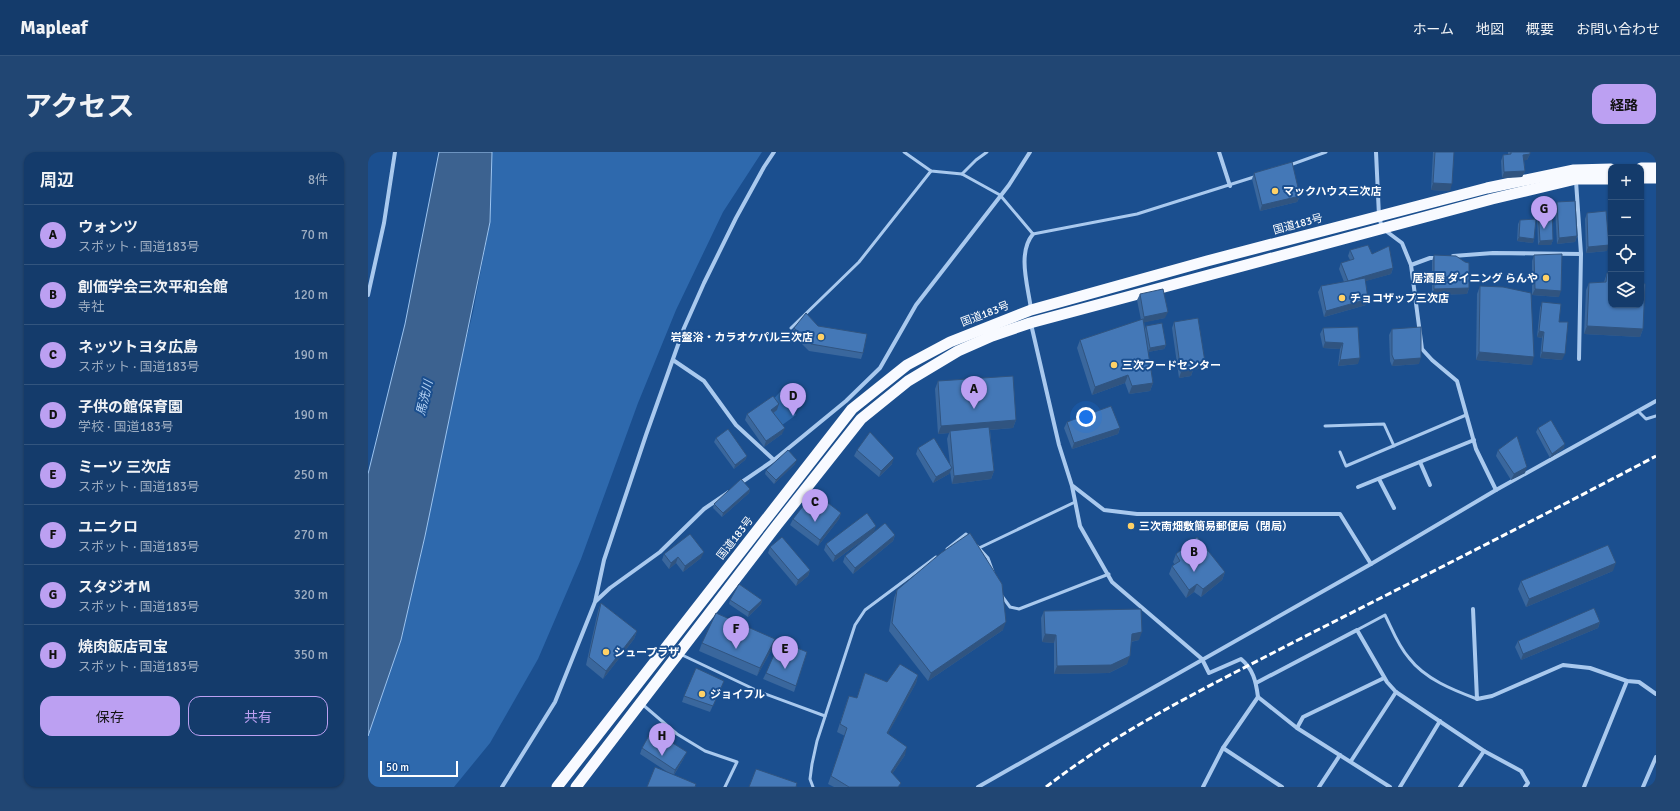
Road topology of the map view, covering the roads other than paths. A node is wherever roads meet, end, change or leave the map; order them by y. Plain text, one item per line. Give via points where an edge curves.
1 (395, 152) edge
2 (774, 152) edge
3 (904, 152) edge
4 (987, 152) edge
5 (1029, 152) edge
6 (1219, 152) edge
7 (1326, 152) edge
8 (1376, 152) edge
9 (1289, 165) edge
10 (1644, 168) edge
11 (1656, 168) edge
12 (1608, 169) edge
13 (931, 171) junction
14 (962, 174) junction
15 (1260, 176) edge
16 (1644, 178) edge
17 (1656, 178) edge
18 (1576, 179) junction
19 (1608, 179) edge
20 (1230, 186) junction
21 (1000, 196) junction
22 (1379, 216) junction
23 (1382, 228) junction
24 (1033, 234) junction
25 (1581, 254) junction
26 (1411, 265) junction
27 (368, 295) edge
28 (1031, 310) junction
29 (1030, 323) junction
30 (791, 328) dead end
31 (1579, 359) dead end
32 (672, 360) junction
33 (1656, 401) edge
34 (849, 405) junction
35 (1638, 411) junction
36 (1466, 415) junction
37 (1656, 416) edge
38 (861, 419) junction
39 (1325, 426) dead end
40 (1474, 440) junction
41 (1394, 446) junction
42 (1340, 452) dead end
43 (774, 460) junction
44 (1420, 462) junction
45 (1379, 479) junction
46 (1430, 485) dead end
47 (1072, 486) junction
48 (1358, 487) dead end
49 (1496, 490) junction
50 (1075, 502) junction
51 (1394, 508) dead end
52 (971, 539) edge
53 (975, 544) edge
54 (979, 548) junction
55 (944, 551) edge
56 (938, 556) edge
57 (1370, 564) junction
58 (1109, 574) junction
59 (995, 576) edge
60 (999, 592) edge
61 (595, 602) junction
62 (1473, 609) dead end
63 (1356, 630) junction
64 (678, 654) junction
65 (1202, 659) junction
66 (1384, 678) junction
67 (1627, 681) junction
68 (1256, 683) junction
69 (1396, 692) junction
70 (1656, 694) edge
71 (1258, 697) junction
72 (1477, 699) junction
73 (640, 703) junction
74 (825, 716) junction
75 (1440, 721) junction
76 (1297, 728) junction
77 (1223, 748) junction
78 (1484, 751) junction
79 (1340, 755) junction
80 (1656, 757) edge
81 (1351, 761) junction
82 (502, 787) edge
83 (557, 787) edge
84 (576, 787) edge
85 (725, 787) edge
86 (813, 787) edge
87 (978, 787) edge
88 (1203, 787) edge
89 (1282, 787) edge
90 (1319, 787) edge
91 (1390, 787) edge
92 (1400, 787) edge
93 (1460, 787) edge
94 (1525, 787) edge
95 (1584, 787) edge
96 (1643, 787) edge

1 - 27 street via 384,223
2 - 32 street via 704,283
3 - 13 lane
4 - 14 lane
5 - 21 street
6 - 20 street
7 - 9 lane
8 - 22 street
10 - 11 highway
12 - 22 highway, 国道183号 via 1574,170 1487,188
13 - 14 lane
13 - 30 lane via 859,262
14 - 21 lane
15 - 20 lane
16 - 17 highway
18 - 19 highway
18 - 23 highway
18 - 25 street
20 - 24 lane via 1137,214
21 - 24 lane
21 - 34 street via 916,305 880,368
22 - 23 street
22 - 28 highway, 国道183号
23 - 26 street via 1402,243
23 - 29 highway
24 - 28 street via 1027,241 1024,259
25 - 26 street via 1493,253 1430,258
25 - 31 street
26 - 36 street via 1422,349 1457,382
28 - 29 street
28 - 34 highway, 国道183号 via 950,342 908,365
29 - 38 highway via 958,351 908,381
29 - 47 street via 1059,445
32 - 43 street via 704,381 736,425
32 - 61 street via 604,560
33 - 35 street
34 - 38 street
34 - 43 street
34 - 83 highway, 国道183号
35 - 37 lane via 1646,419
35 - 49 street
36 - 40 street
36 - 41 lane
38 - 64 highway
39 - 41 lane via 1384,424
40 - 44 street
40 - 49 street
41 - 42 lane via 1346,466
43 - 61 street via 704,509 660,552
44 - 45 street
44 - 46 street
45 - 48 street
45 - 51 street
47 - 50 street
47 - 57 street via 1104,510 1137,514 1340,514
49 - 57 street
50 - 54 lane
50 - 58 street via 1080,526
52 - 55 lane via 966,534
53 - 54 lane
54 - 59 lane via 988,558
56 - 74 lane via 865,610 855,625
57 - 65 street
58 - 60 lane via 1019,609 1010,607
58 - 65 street via 1112,582
61 - 82 street via 555,702
62 - 72 street
63 - 66 street
63 - 68 street
63 - 72 lane via 1385,615 1409,659 1448,688
64 - 73 highway
64 - 74 lane via 760,692
65 - 68 street via 1209,673 1241,659 1249,666
65 - 87 street
66 - 69 street
66 - 76 street via 1303,717
67 - 70 street via 1639,682
67 - 72 street via 1590,668 1563,666 1492,696
67 - 95 street
68 - 71 street
69 - 75 street
69 - 81 street
71 - 76 street
71 - 77 street
73 - 84 highway
73 - 85 lane via 678,734 705,751 737,762
74 - 86 lane via 812,764 810,779
75 - 78 street
75 - 92 street
76 - 79 street
77 - 88 street
77 - 89 street
78 - 93 street
78 - 94 street via 1520,771 1528,783
79 - 81 street
79 - 90 street
80 - 96 street
81 - 91 street

